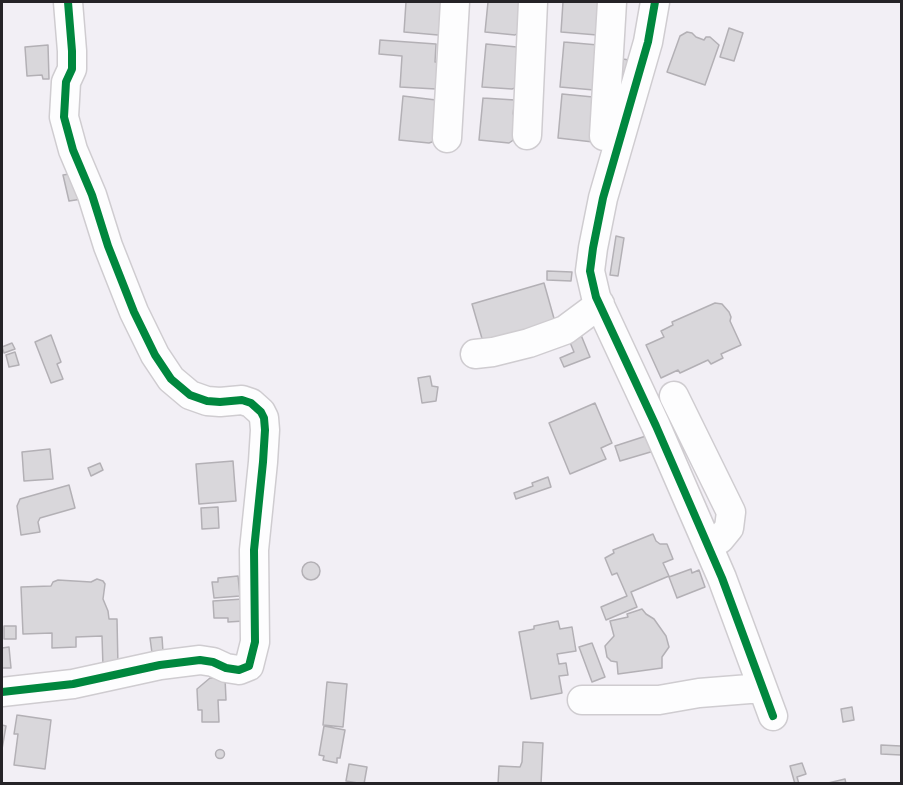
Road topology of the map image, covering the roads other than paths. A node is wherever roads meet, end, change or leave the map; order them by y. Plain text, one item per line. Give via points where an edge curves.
1 (68, 2) edge
2 (455, 2) edge
3 (533, 2) edge
4 (612, 2) edge
5 (655, 2) edge
6 (527, 135) dead end
7 (604, 136) dead end
8 (447, 138) dead end
9 (600, 304) junction
10 (475, 354) dead end
11 (674, 396) dead end
12 (708, 546) junction
13 (762, 688) junction
14 (2, 692) edge
15 (582, 700) dead end
16 (773, 716) dead end

1 - 14 street via 72,69 66,82 64,117 134,312 171,379 207,401 242,400 264,418 254,550 255,642 249,666 239,670 200,660 73,684
2 - 8 street
3 - 6 street
4 - 7 street
5 - 9 street via 593,248 590,271
9 - 10 street via 565,330
9 - 12 street
11 - 12 street via 731,512 729,528
12 - 13 street
13 - 15 street via 659,699
13 - 16 street

